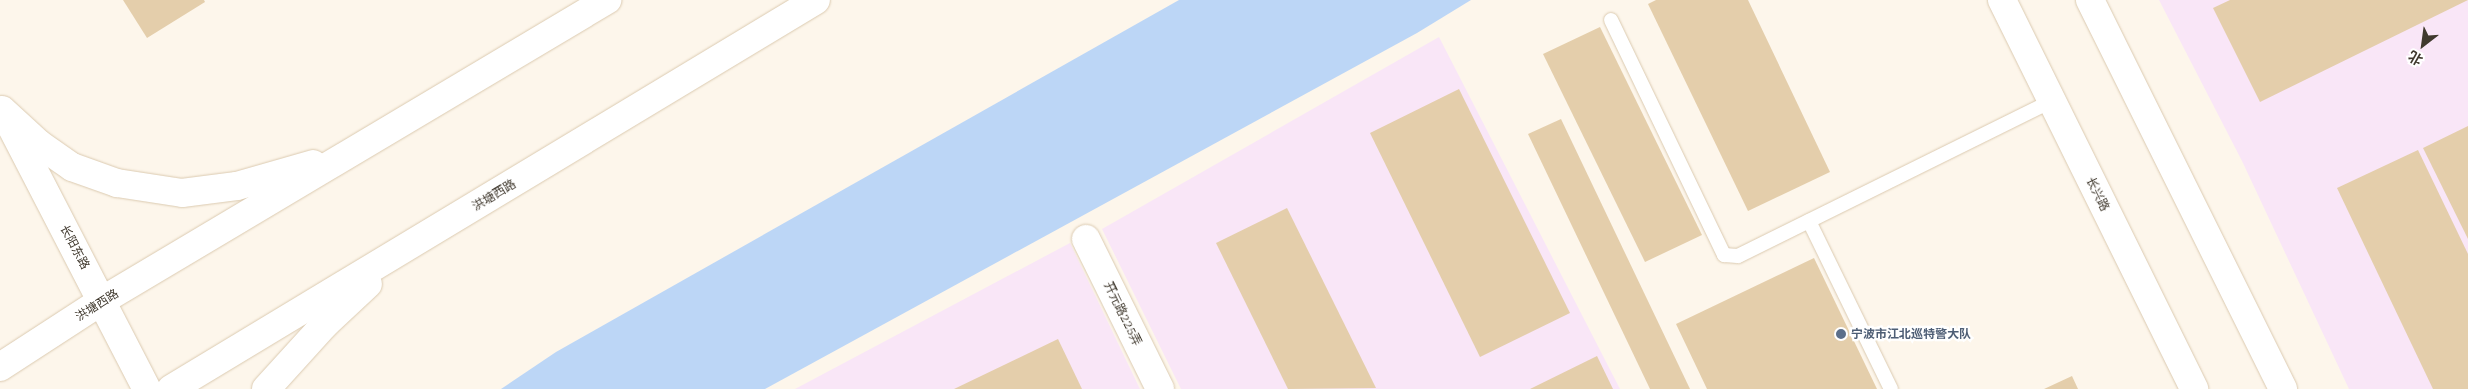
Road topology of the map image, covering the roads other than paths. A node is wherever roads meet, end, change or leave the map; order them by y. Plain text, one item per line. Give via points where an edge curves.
1 (607, 0) edge
2 (816, 0) edge
3 (2002, 0) edge
4 (2090, 0) edge
5 (1611, 20) dead end
6 (2052, 100) junction
7 (1, 108) edge
8 (351, 153) junction
9 (1809, 220) junction
10 (1086, 240) dead end
11 (409, 246) junction
12 (103, 300) junction
13 (0, 367) edge
14 (147, 389) edge
15 (172, 389) edge
16 (266, 389) edge
17 (1160, 389) edge
18 (1891, 389) edge
19 (2194, 389) edge
20 (2283, 389) edge

1 - 8 main road, 洪塘西路
2 - 11 main road, 洪塘西路
3 - 6 main road, 长兴路
4 - 20 main road
5 - 9 lane via 1724,255 1738,256
6 - 9 lane
6 - 19 main road, 长兴路
7 - 8 main road via 39,144 72,167 116,183 182,193 237,186
7 - 12 main road, 长阳东路
8 - 12 main road, 洪塘西路
9 - 18 lane
10 - 17 main road, 开元路225弄
11 - 15 main road, 洪塘西路
11 - 16 main road via 324,325
12 - 13 main road, 洪塘西路
12 - 14 main road, 长阳东路

